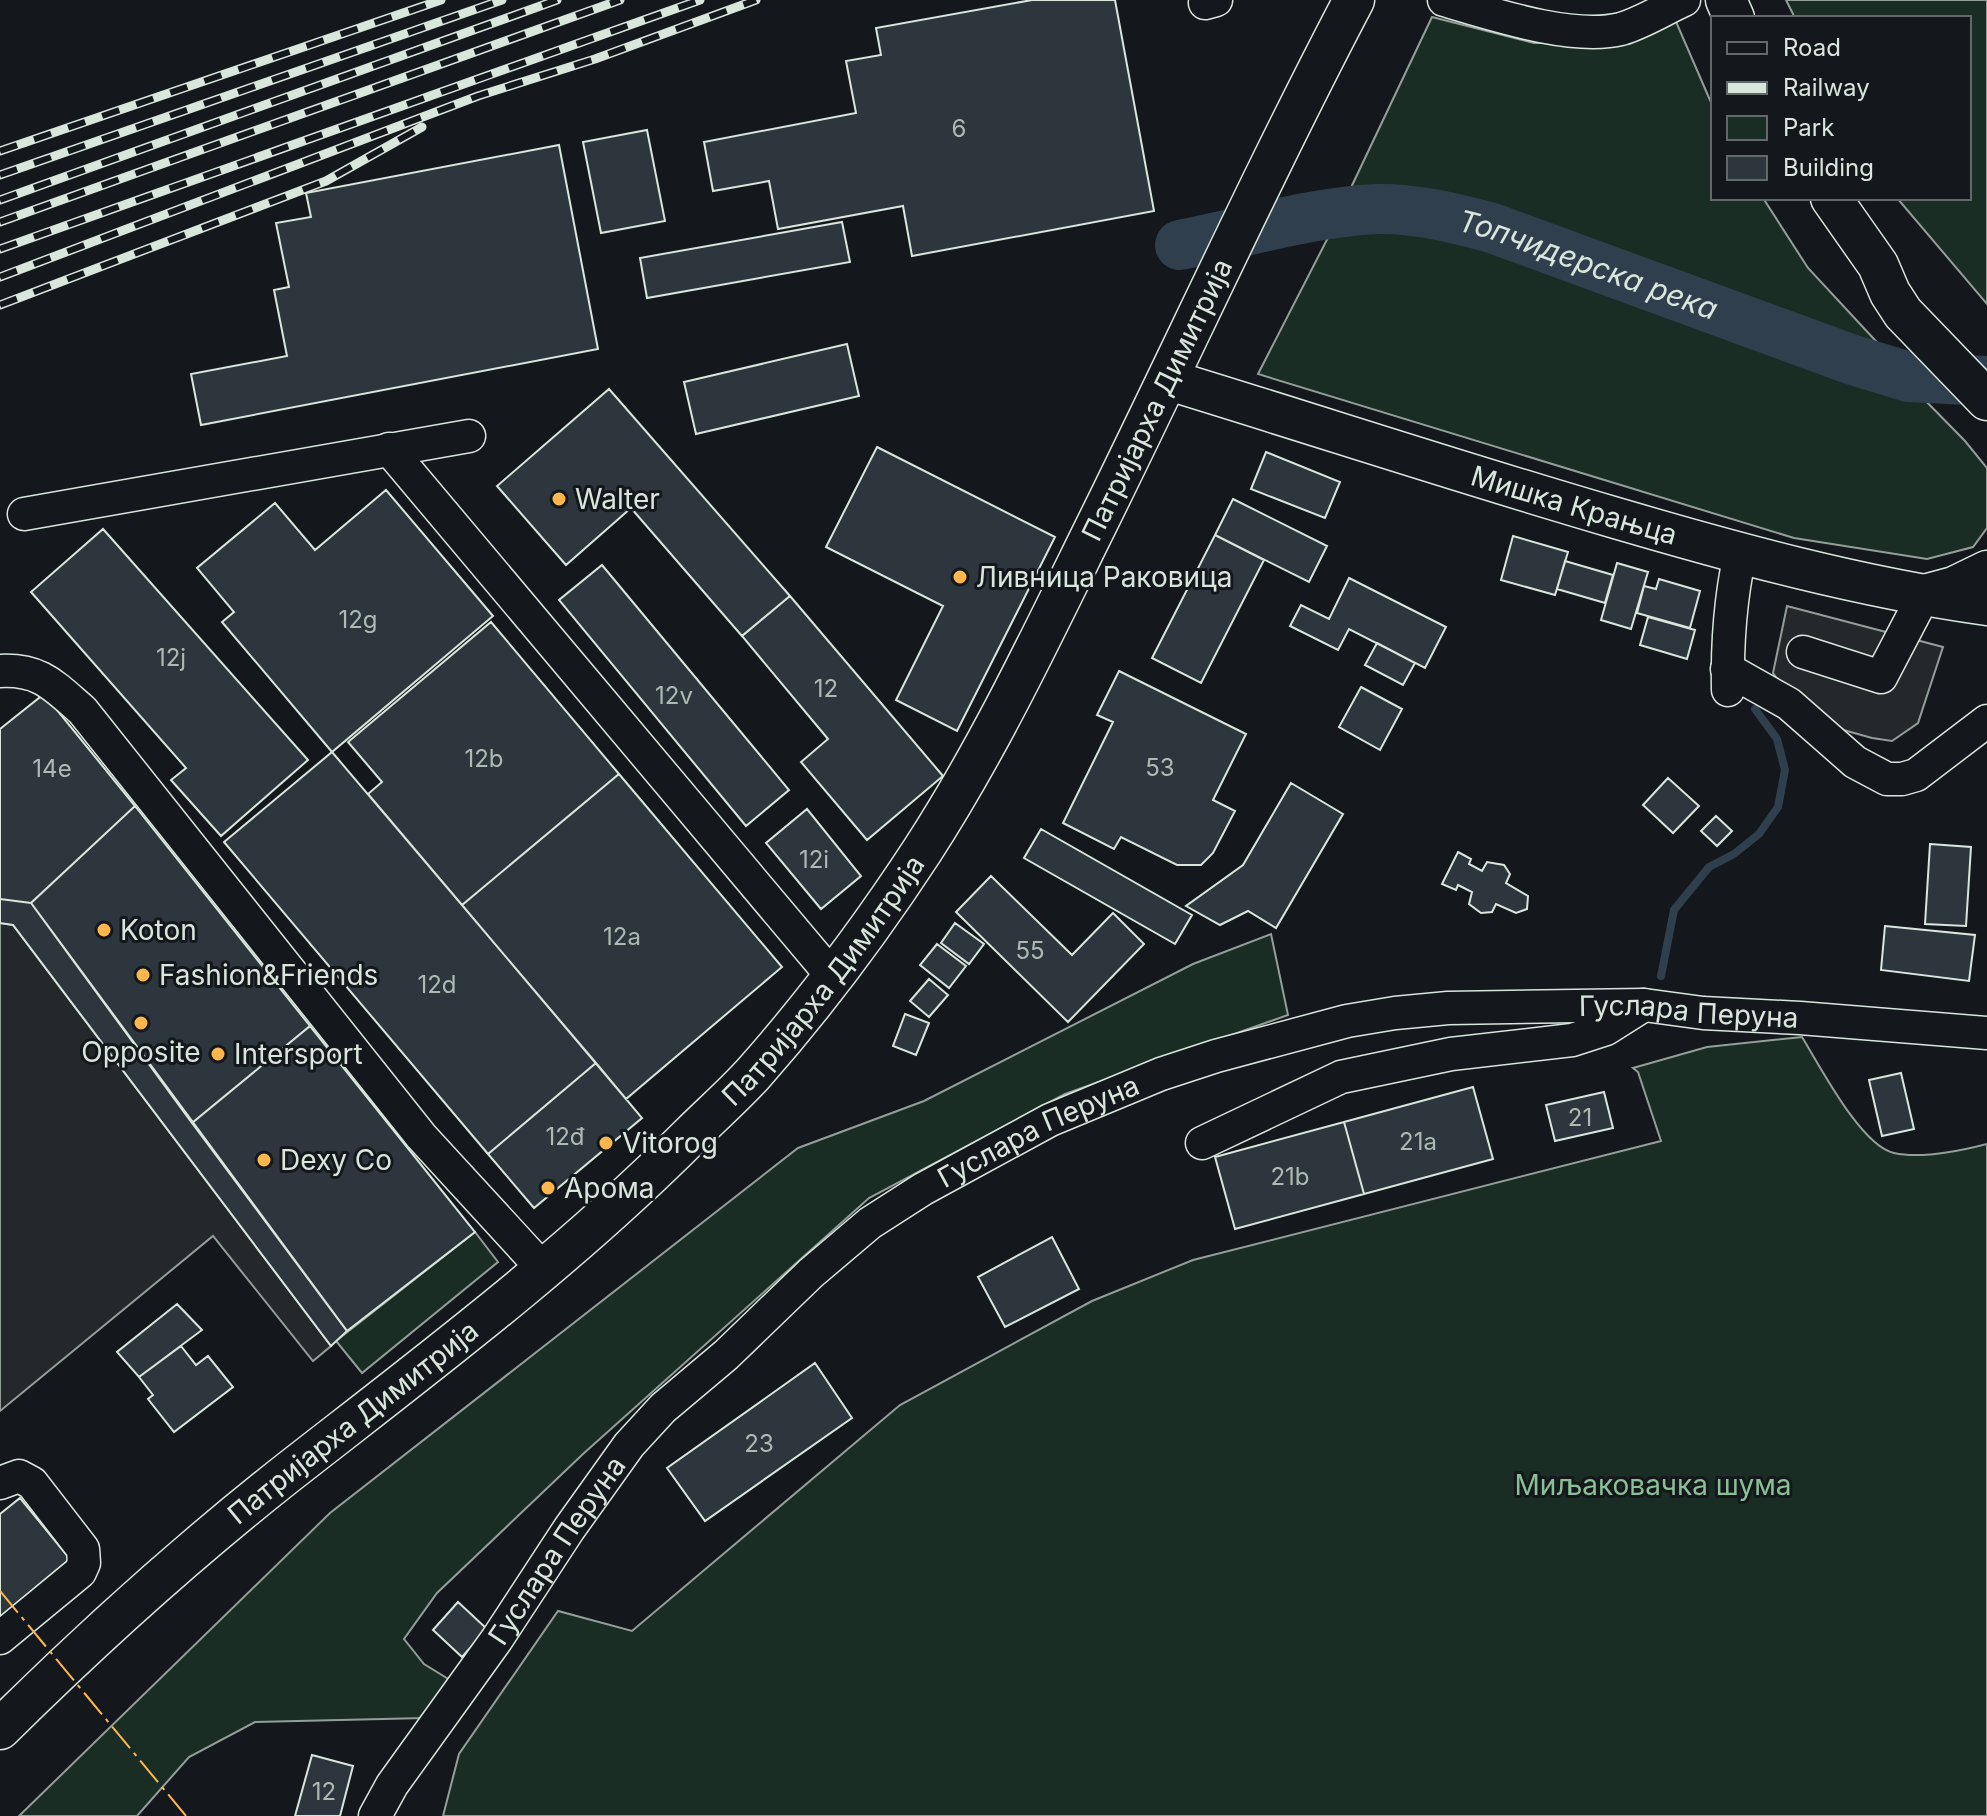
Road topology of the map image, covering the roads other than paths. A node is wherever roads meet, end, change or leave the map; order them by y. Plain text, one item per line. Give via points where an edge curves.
1 (1354, 0) edge
2 (1444, 0) edge
3 (1684, 0) edge
4 (1503, 8) edge
5 (1832, 200) edge
6 (1878, 265) junction
7 (1987, 361) edge
8 (1169, 380) junction
9 (1987, 400) edge
10 (469, 436) dead end
11 (389, 449) junction
12 (24, 514) dead end
13 (1740, 554) junction
14 (1987, 571) edge
15 (1924, 595) junction
16 (1987, 605) edge
17 (1803, 652) dead end
18 (0, 671) edge
19 (1987, 721) edge
20 (833, 977) junction
21 (1644, 1005) junction
22 (1987, 1033) edge
23 (1202, 1143) dead end
24 (544, 1270) junction
25 (0, 1483) edge
26 (0, 1638) edge
27 (0, 1729) edge
28 (375, 1816) edge

1 - 8 main road, Патријарха Димитрија
2 - 4 street
3 - 4 street via 1603,32 1531,24
5 - 6 main road
6 - 7 main road via 1924,297
6 - 9 main road via 1903,313
8 - 13 main road, Мишка Крањца
8 - 20 main road, Патријарха Димитрија via 1019,682 926,845
10 - 11 street
11 - 12 street
11 - 20 street
13 - 15 main road, Мишка Крањца
13 - 19 street via 1731,598 1728,680 1789,704 1855,762 1887,779 1916,775
14 - 15 main road
15 - 16 main road, Мишка Крањца
15 - 17 street via 1881,677
18 - 24 street via 23,670 45,678 82,710 421,1136
20 - 24 main road, Патријарха Димитрија via 751,1075 643,1183
21 - 22 street, Гуслара Перуна
21 - 23 street via 1606,1029 1572,1040 1451,1054 1341,1077
21 - 28 street, Гуслара Перуна via 1448,1008 1294,1034 1105,1096 923,1189 870,1223 811,1273 629,1445
24 - 27 main road, Патријарха Димитрија via 176,1566
25 - 26 street via 19,1476 32,1483 83,1549 84,1563 80,1572

